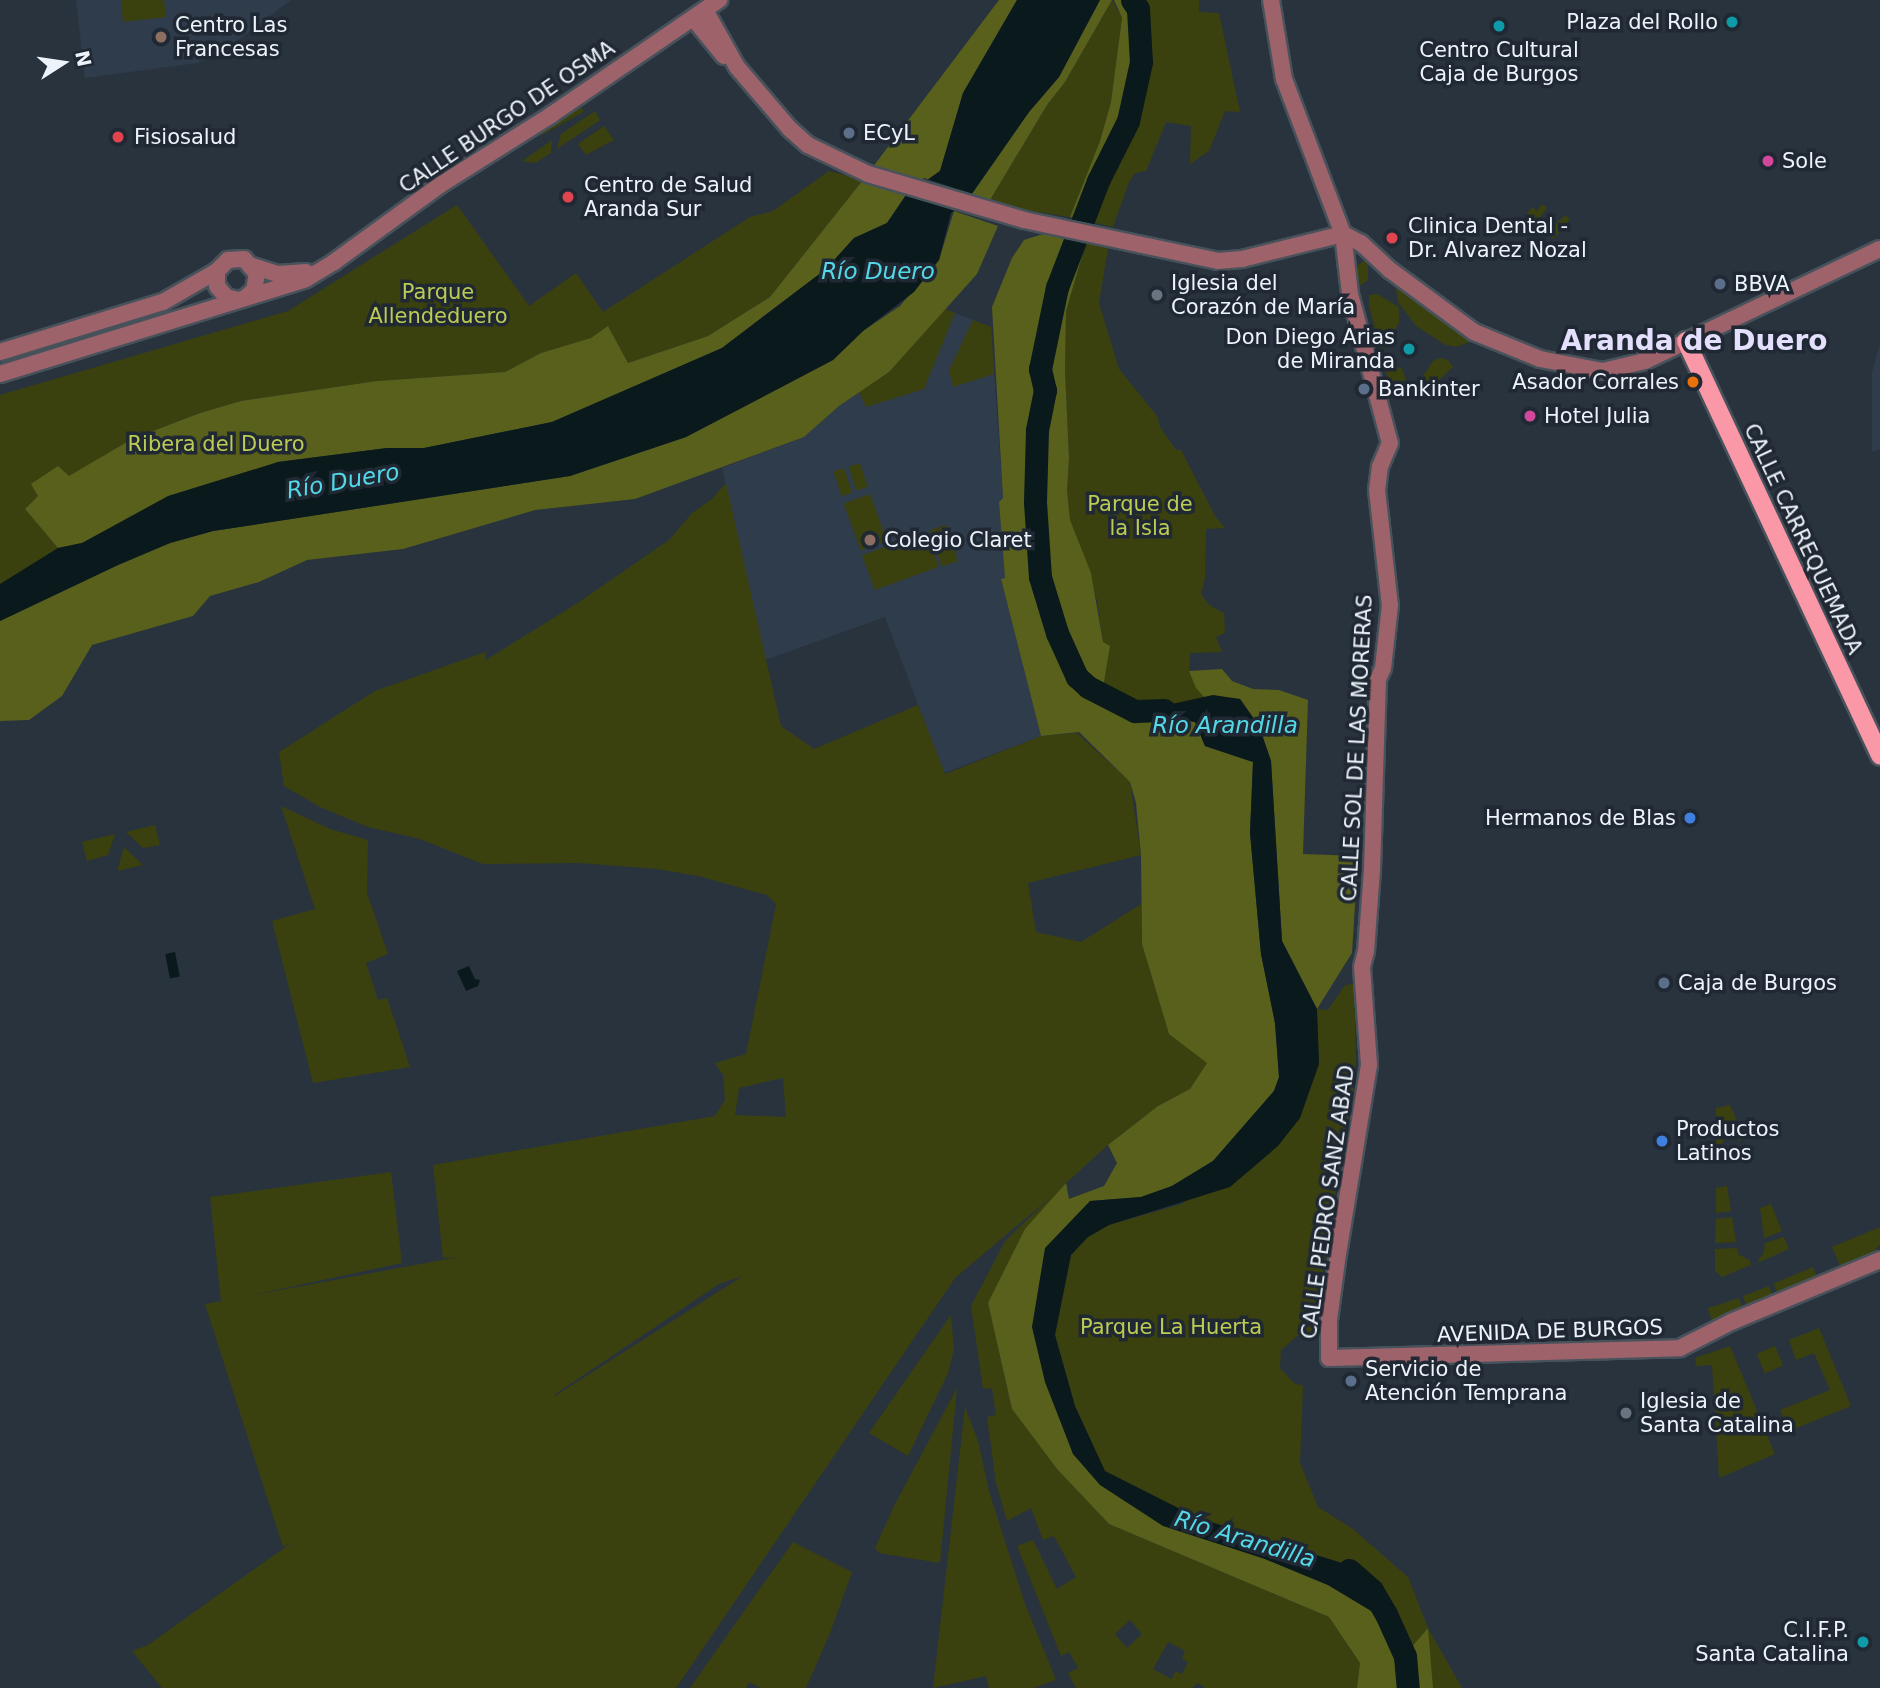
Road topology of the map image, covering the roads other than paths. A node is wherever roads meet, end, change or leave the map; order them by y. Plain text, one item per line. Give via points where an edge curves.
1 (719, 0) edge
2 (1271, 0) edge
3 (699, 14) junction
4 (1343, 234) junction
5 (1880, 249) edge
6 (253, 266) junction
7 (319, 270) junction
8 (217, 271) junction
9 (242, 299) junction
10 (1686, 341) junction
11 (0, 352) edge
12 (0, 374) edge
13 (1880, 756) edge
14 (1362, 967) joint
15 (1880, 1261) edge
16 (1329, 1358) joint

1 - 3 street, CALLE BURGO DE OSMA
2 - 4 street via 1284,79
3 - 4 street via 737,67 797,136 868,174 1002,214 1218,261
3 - 7 street, CALLE BURGO DE OSMA
4 - 10 street via 1361,243 1474,332 1522,353 1603,371 1645,361
4 - 14 street, CALLE SOL DE LAS MORERAS via 1350,293 1390,450 1380,466 1377,490 1390,605 1378,679 1372,870
5 - 10 street
6 - 7 street, CALLE BURGO DE OSMA via 287,274
6 - 8 street via 237,258 224,262
6 - 9 street via 257,283
7 - 9 street, CALLE BURGO DE OSMA via 306,279
8 - 9 street via 220,292
8 - 11 street via 163,302
9 - 12 street, CALLE BURGO DE OSMA
10 - 13 main road, CALLE CARREQUEMADA
14 - 16 street, CALLE PEDRO SANZ ABAD via 1369,1065 1337,1261
15 - 16 street, AVENIDA DE BURGOS via 1680,1348

